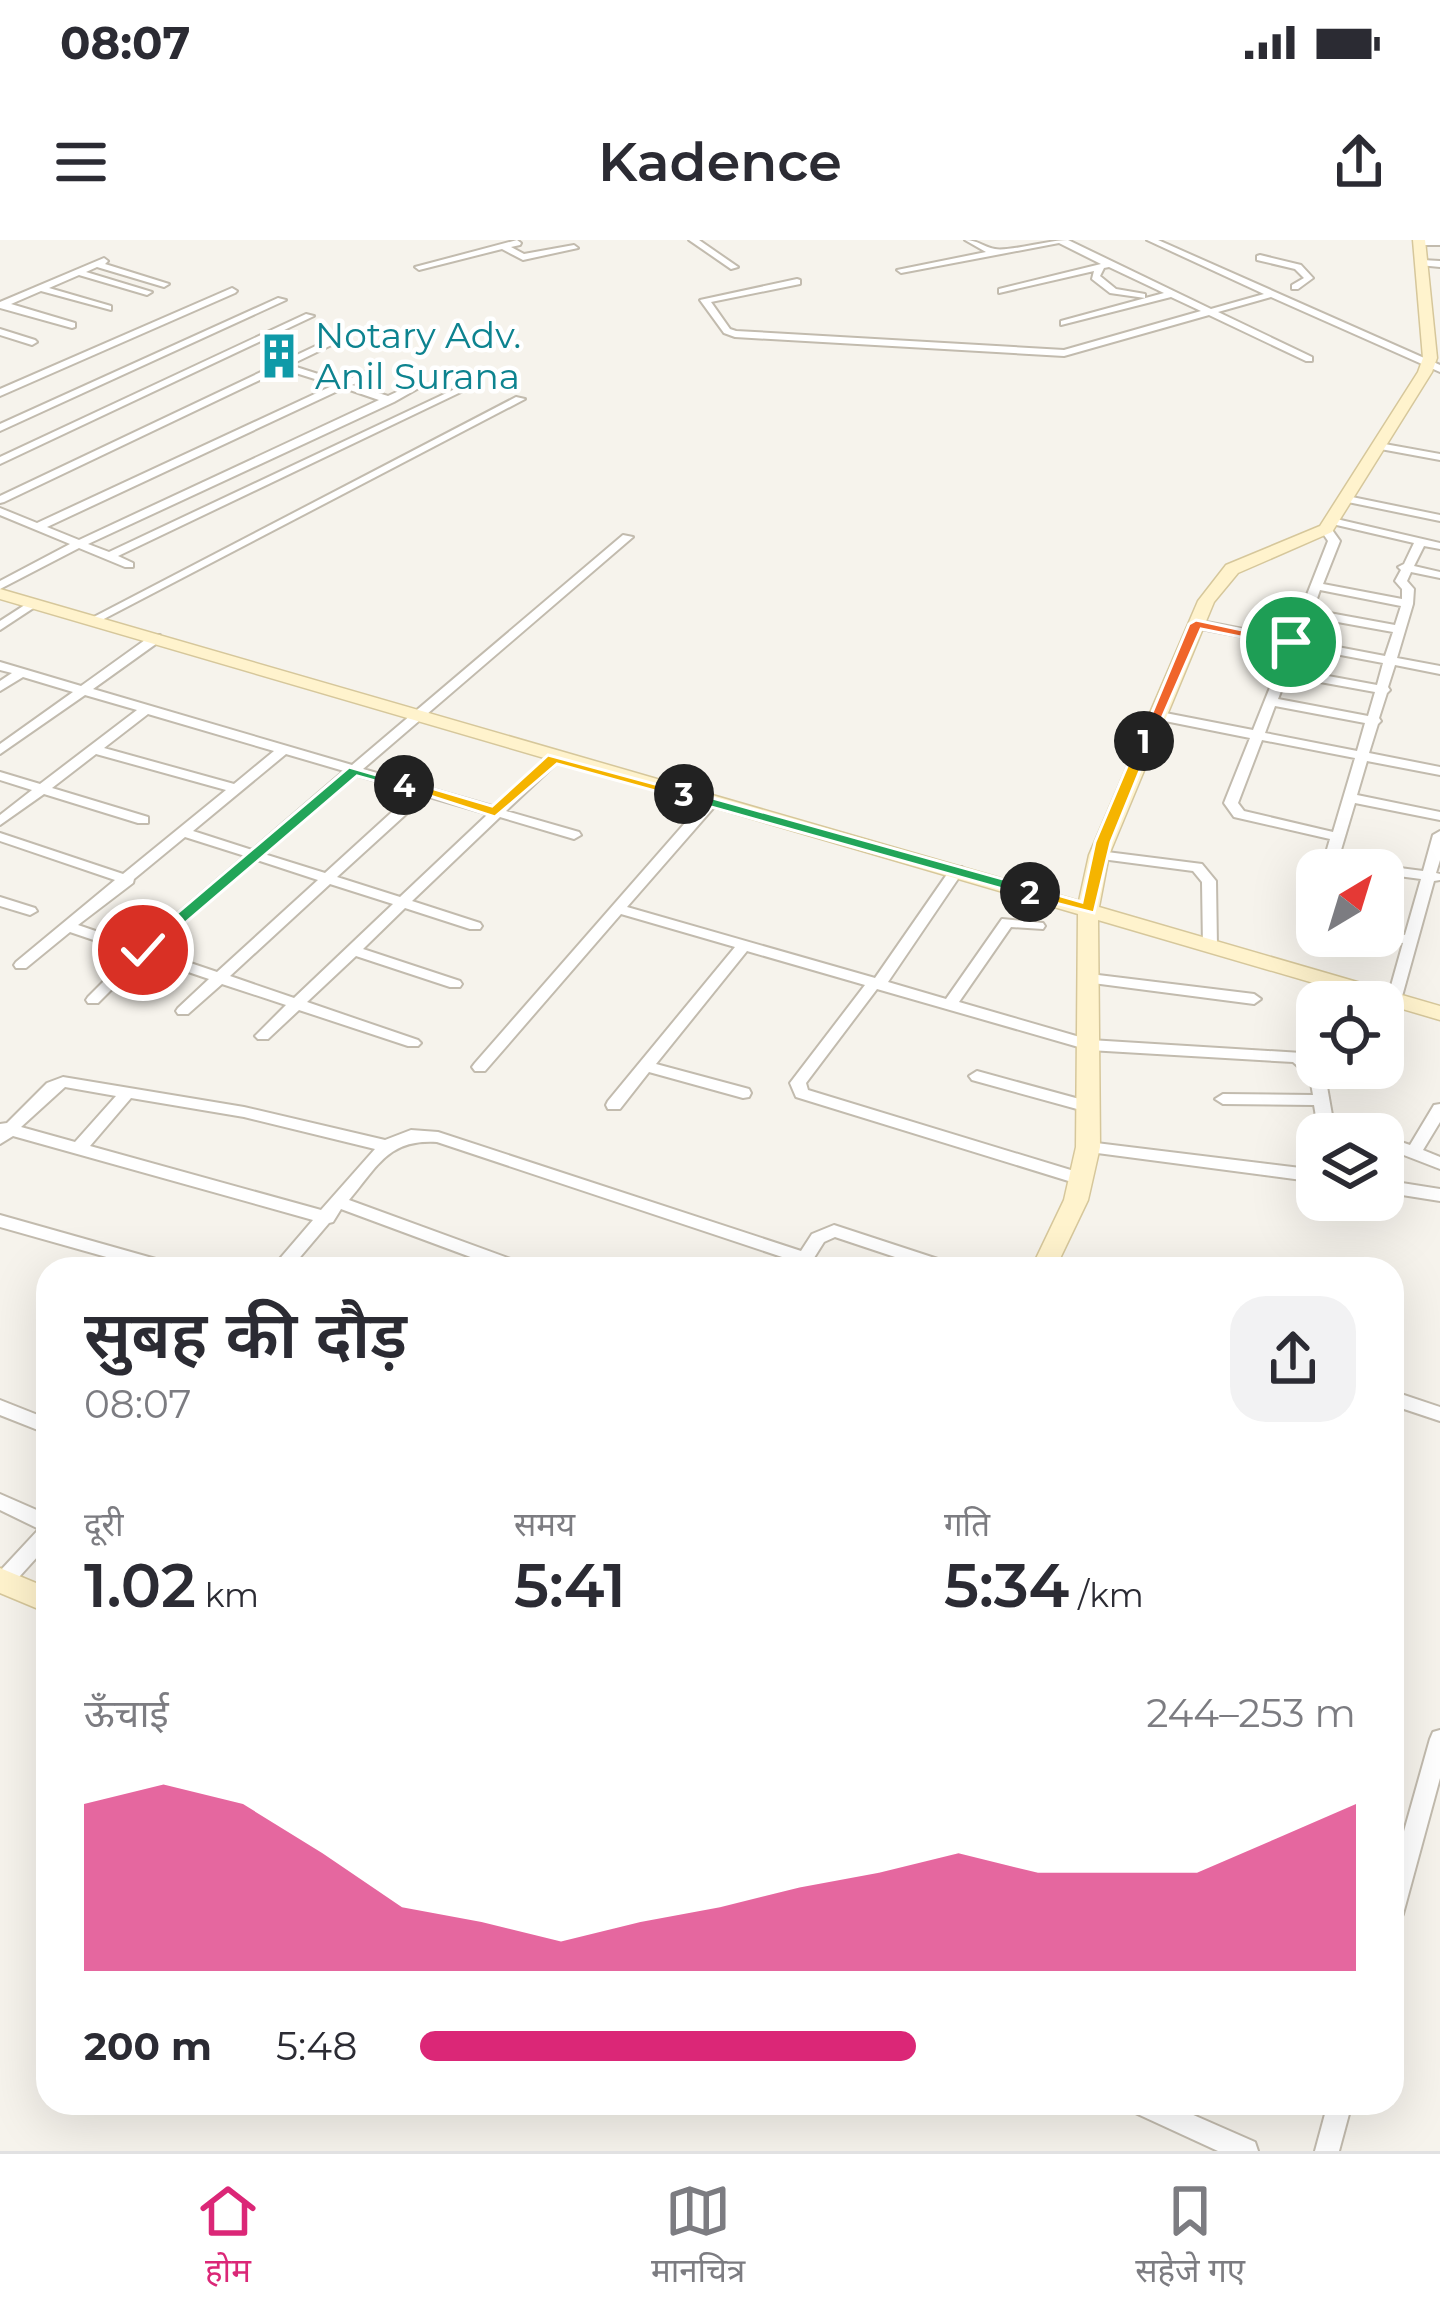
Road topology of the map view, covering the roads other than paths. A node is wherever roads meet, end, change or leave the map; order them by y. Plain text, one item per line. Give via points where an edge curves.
1 (693, 240) edge
2 (969, 240) edge
3 (1062, 240) edge
4 (1151, 240) edge
5 (1419, 241) edge
6 (1440, 242) edge
7 (511, 244) edge
8 (574, 248) dead end
9 (998, 254) junction
10 (1260, 258) dead end
11 (1422, 263) junction
12 (1440, 264) edge
13 (1105, 265) junction
14 (419, 267) dead end
15 (734, 267) dead end
16 (901, 270) dead end
17 (77, 272) junction
18 (1432, 281) edge
19 (116, 283) junction
20 (797, 283) dead end
21 (164, 284) dead end
22 (1295, 287) dead end
23 (40, 288) junction
24 (232, 291) dead end
25 (1002, 291) dead end
26 (147, 292) dead end
27 (1172, 294) junction
28 (1270, 295) junction
29 (1158, 297) junction
30 (78, 299) junction
31 (281, 300) dead end
32 (2, 304) edge
33 (108, 308) dead end
34 (1210, 312) junction
35 (309, 316) dead end
36 (1064, 322) dead end
37 (72, 325) dead end
38 (0, 332) edge
39 (341, 337) dead end
40 (32, 342) dead end
41 (1309, 359) dead end
42 (281, 365) junction
43 (1434, 367) edge
44 (369, 373) dead end
45 (343, 385) junction
46 (418, 385) dead end
47 (458, 391) dead end
48 (0, 393) edge
49 (520, 399) dead end
50 (388, 400) junction
51 (296, 407) junction
52 (419, 410) junction
53 (339, 423) junction
54 (0, 428) edge
55 (369, 434) junction
56 (1379, 446) junction
57 (1440, 458) edge
58 (0, 461) edge
59 (1347, 499) junction
60 (0, 500) edge
61 (1440, 503) edge
62 (152, 510) junction
63 (0, 511) edge
64 (1429, 519) edge
65 (20, 520) junction
66 (181, 521) junction
67 (1329, 525) junction
68 (37, 526) junction
69 (0, 529) edge
70 (627, 537) dead end
71 (1420, 542) junction
72 (79, 544) junction
73 (1440, 546) edge
74 (110, 556) junction
75 (130, 565) dead end
76 (1404, 567) junction
77 (1440, 575) edge
78 (1315, 586) junction
79 (0, 590) edge
80 (35, 603) junction
81 (1407, 604) junction
82 (1304, 611) junction
83 (94, 620) junction
84 (1196, 624) junction
85 (0, 626) edge
86 (1397, 629) junction
87 (156, 638) junction
88 (1291, 642) junction
89 (1388, 660) junction
90 (0, 665) edge
91 (1440, 670) edge
92 (1282, 671) junction
93 (22, 672) junction
94 (0, 687) edge
95 (84, 689) junction
96 (1384, 689) junction
97 (1272, 702) junction
98 (148, 708) junction
99 (1155, 715) junction
100 (415, 716) junction
101 (1375, 722) junction
102 (1258, 735) junction
103 (94, 749) junction
104 (284, 749) junction
105 (0, 750) edge
106 (1362, 756) junction
107 (554, 758) junction
108 (354, 770) junction
109 (1440, 771) edge
110 (0, 776) edge
111 (43, 789) junction
112 (238, 789) junction
113 (423, 790) junction
114 (1351, 798) junction
115 (711, 802) junction
116 (495, 812) junction
117 (1440, 816) edge
118 (0, 820) edge
119 (143, 820) dead end
120 (186, 833) junction
121 (574, 835) dead end
122 (1440, 835) edge
123 (0, 837) edge
124 (1337, 837) junction
125 (1334, 849) edge
126 (255, 855) junction
127 (1099, 855) junction
128 (957, 870) junction
129 (1404, 873) edge
130 (1435, 876) edge
131 (128, 880) junction
132 (327, 880) junction
133 (0, 901) edge
134 (401, 903) junction
135 (619, 908) junction
136 (1088, 910) junction
137 (30, 911) dead end
138 (475, 926) dead end
139 (1038, 926) dead end
140 (69, 927) junction
141 (1404, 939) edge
142 (1411, 941) junction
143 (744, 945) junction
144 (1210, 947) junction
145 (143, 950) junction
146 (353, 950) junction
147 (21, 965) dead end
148 (222, 976) junction
149 (1090, 979) junction
150 (1328, 981) edge
151 (1399, 981) edge
152 (876, 983) junction
153 (455, 984) dead end
154 (1254, 999) dead end
155 (93, 1000) dead end
156 (296, 1003) junction
157 (1404, 1003) edge
158 (950, 1004) junction
159 (183, 1011) dead end
160 (1440, 1013) edge
161 (263, 1036) dead end
162 (413, 1043) dead end
163 (1089, 1045) junction
164 (480, 1066) dead end
165 (646, 1066) junction
166 (976, 1076) dead end
167 (127, 1093) junction
168 (743, 1093) dead end
169 (1223, 1099) dead end
170 (1322, 1100) junction
171 (614, 1105) dead end
172 (1088, 1107) junction
173 (1440, 1109) edge
174 (1324, 1113) edge
175 (3, 1132) edge
176 (386, 1146) junction
177 (1088, 1147) junction
178 (1404, 1148) edge
179 (78, 1149) junction
180 (1414, 1152) junction
181 (1440, 1163) edge
182 (1296, 1173) edge
183 (1081, 1179) junction
184 (1404, 1190) edge
185 (1440, 1196) edge
186 (333, 1210) junction
187 (0, 1222) edge
188 (127, 1257) edge
189 (291, 1257) edge
190 (483, 1257) edge
191 (781, 1257) edge
192 (806, 1257) edge
193 (913, 1257) edge
194 (1049, 1257) edge
195 (1404, 1402) edge
196 (0, 1407) edge
197 (1440, 1414) edge
198 (36, 1422) edge
199 (0, 1502) edge
200 (36, 1522) edge
201 (36, 1541) edge
202 (1, 1580) edge
203 (36, 1596) edge
204 (1440, 1738) edge
205 (1404, 1870) edge
206 (1166, 2115) edge
207 (1337, 2115) edge
208 (1246, 2151) edge
209 (1327, 2151) edge

1 - 15 street
2 - 9 street
3 - 9 street
3 - 13 street
4 - 28 street
5 - 6 street
5 - 11 street
7 - 8 street via 520,257
7 - 14 street
9 - 16 street
10 - 22 street via 1302,269 1309,278
11 - 12 street
11 - 18 street
13 - 25 street
13 - 27 street
13 - 29 street via 1095,278 1105,287
17 - 19 street
17 - 21 street via 100,262
17 - 23 street
18 - 43 street
19 - 26 street
19 - 30 street
20 - 34 street via 705,300 736,334 1064,353
23 - 30 street
23 - 32 street
24 - 48 street
27 - 29 street
27 - 34 street
28 - 34 street
28 - 43 street
29 - 36 street
30 - 33 street
31 - 54 street
32 - 37 street
34 - 41 street
35 - 58 street
38 - 40 street
39 - 42 street
42 - 45 street
42 - 60 street
43 - 56 street
44 - 45 street
45 - 50 street
45 - 51 street
46 - 50 street
47 - 52 street
49 - 83 street
50 - 52 street
50 - 53 street
51 - 53 street
51 - 68 street
52 - 55 street
53 - 55 street
53 - 62 street
55 - 66 street
56 - 57 street
56 - 59 street
59 - 64 street
59 - 67 street
61 - 64 street
62 - 66 street
62 - 72 street
63 - 65 street
65 - 68 street
65 - 69 street
66 - 74 street
67 - 71 street
67 - 78 street via 1334,541
67 - 84 street via 1232,569
68 - 72 street
70 - 100 street
71 - 73 street
71 - 76 street
72 - 74 street
72 - 79 street
74 - 75 street
76 - 77 street
76 - 81 street
78 - 81 street
78 - 82 street
79 - 80 street
80 - 83 street
80 - 85 street
81 - 86 street
82 - 86 street
82 - 88 street
83 - 87 street
84 - 88 street
84 - 99 street
86 - 89 street
87 - 95 street
87 - 100 street
88 - 89 street
88 - 92 street
89 - 91 street
89 - 96 street
90 - 93 street
92 - 96 street
92 - 97 street
93 - 94 street
93 - 95 street
95 - 98 street
95 - 105 street
96 - 101 street
97 - 101 street
97 - 102 street
98 - 103 street
98 - 104 street
99 - 102 street
99 - 127 street
100 - 107 street
100 - 108 street
101 - 106 street
102 - 106 street
102 - 124 street via 1232,809
103 - 111 street
103 - 112 street
104 - 108 street
104 - 112 street
106 - 109 street
106 - 114 street
107 - 115 street
107 - 116 street
108 - 113 street
108 - 126 street
110 - 111 street
111 - 118 street
111 - 119 street
112 - 120 street
113 - 116 street
113 - 132 street
114 - 117 street
114 - 124 street
115 - 128 street
115 - 135 street
116 - 121 street
116 - 134 street
120 - 126 street
120 - 131 street
122 - 130 street
123 - 131 street
124 - 125 street
126 - 132 street
126 - 145 street
127 - 136 street
127 - 144 street via 1198,867 1209,881
128 - 136 street
128 - 152 street
129 - 130 street
130 - 142 street
131 - 140 street
132 - 134 street
132 - 148 street
133 - 137 street
134 - 138 street
134 - 146 street
135 - 143 street
135 - 164 street
136 - 144 street
136 - 149 street
139 - 158 street via 1007,922
140 - 145 street
140 - 147 street
141 - 142 street
142 - 151 street
143 - 152 street
143 - 165 street
144 - 150 street
145 - 148 street
145 - 155 street
146 - 153 street
146 - 156 street
148 - 156 street
148 - 159 street
149 - 154 street
149 - 163 street
152 - 158 street
152 - 183 street via 799,1083 802,1093
156 - 161 street
156 - 162 street
157 - 160 street
158 - 163 street
163 - 170 street via 1297,1058 1314,1070
163 - 172 street
165 - 168 street
165 - 171 street
166 - 172 street
167 - 175 street via 63,1082
167 - 176 street
167 - 179 street
169 - 170 street
170 - 174 street
172 - 177 street
173 - 180 street
175 - 179 street
176 - 186 street
176 - 191 street via 410,1135 438,1137
177 - 182 street
177 - 183 street
178 - 180 street
179 - 186 street
180 - 181 street
183 - 194 street
184 - 185 street
186 - 189 street
186 - 190 street
187 - 188 street
192 - 193 street via 834,1231
195 - 197 street
196 - 198 street
199 - 200 street
201 - 202 street
202 - 203 street
204 - 205 street
206 - 208 street
207 - 209 street

